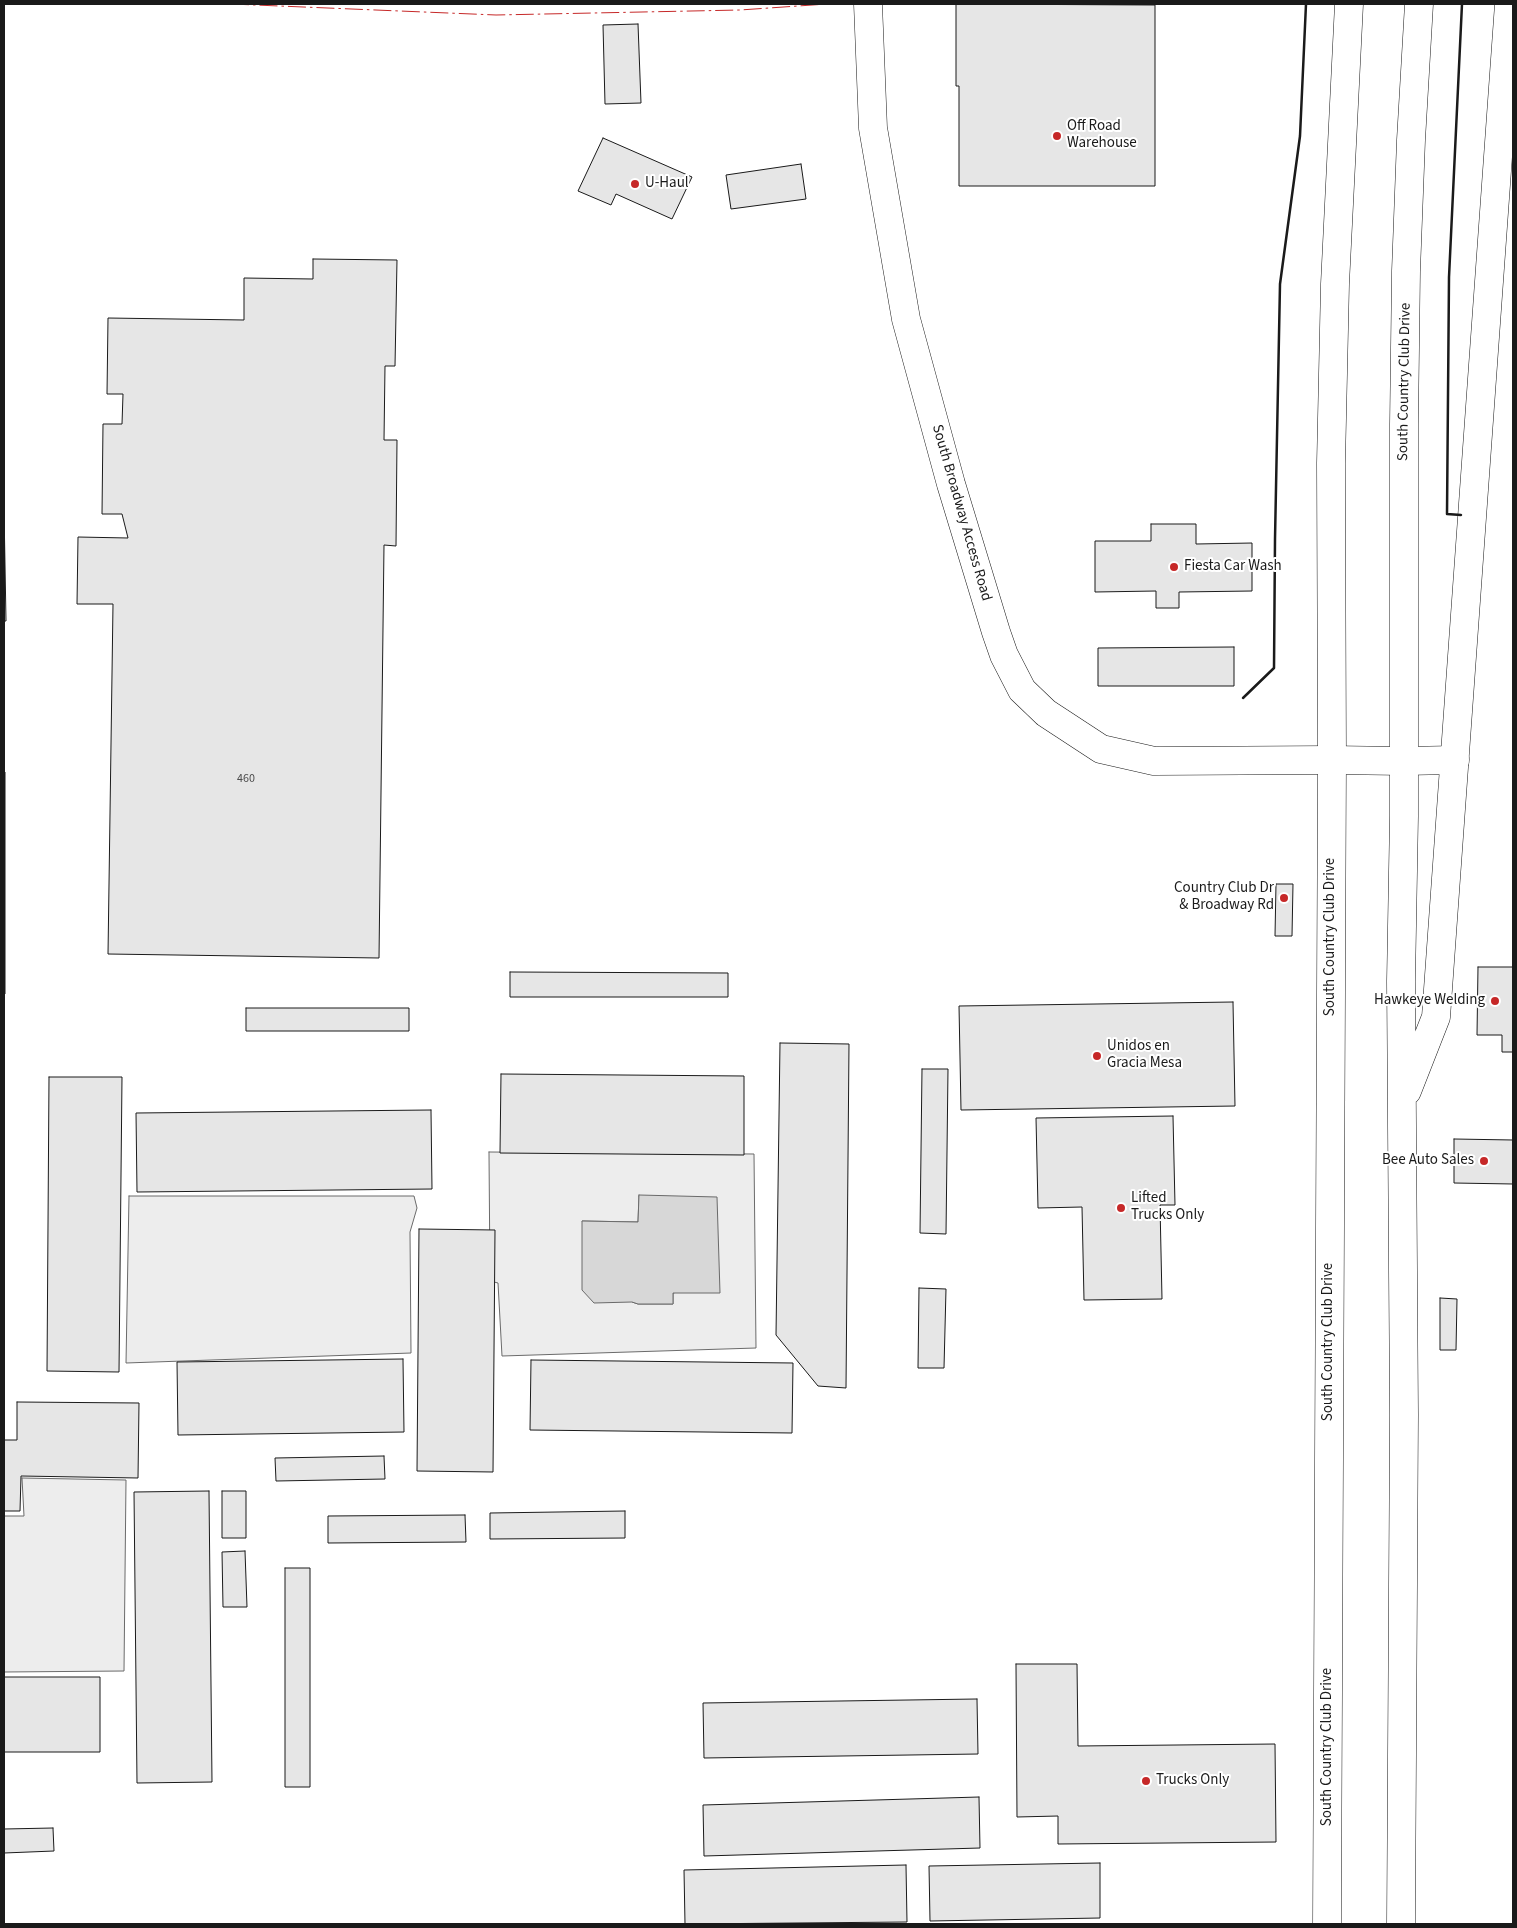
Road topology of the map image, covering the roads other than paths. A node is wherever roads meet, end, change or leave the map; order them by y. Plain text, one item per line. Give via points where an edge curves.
1 (868, 4) edge
2 (1349, 4) edge
3 (1419, 4) edge
4 (1509, 4) edge
5 (1332, 760) junction
6 (1455, 760) junction
7 (1403, 761) junction
8 (1402, 1104) junction
9 (1327, 1924) edge
10 (1401, 1924) edge

1 - 5 main road, South Broadway Access Road via 873,128 906,319 996,632 1022,690 1046,714 1101,749 1154,761
2 - 5 main road, South Country Club Drive via 1334,294
3 - 7 main road, South Country Club Drive via 1406,272
4 - 6 main road
5 - 7 main road
5 - 9 main road, South Country Club Drive
6 - 7 main road
6 - 8 main road via 1436,1017
7 - 8 main road, South Country Club Drive
8 - 10 main road, South Country Club Drive via 1404,1522

